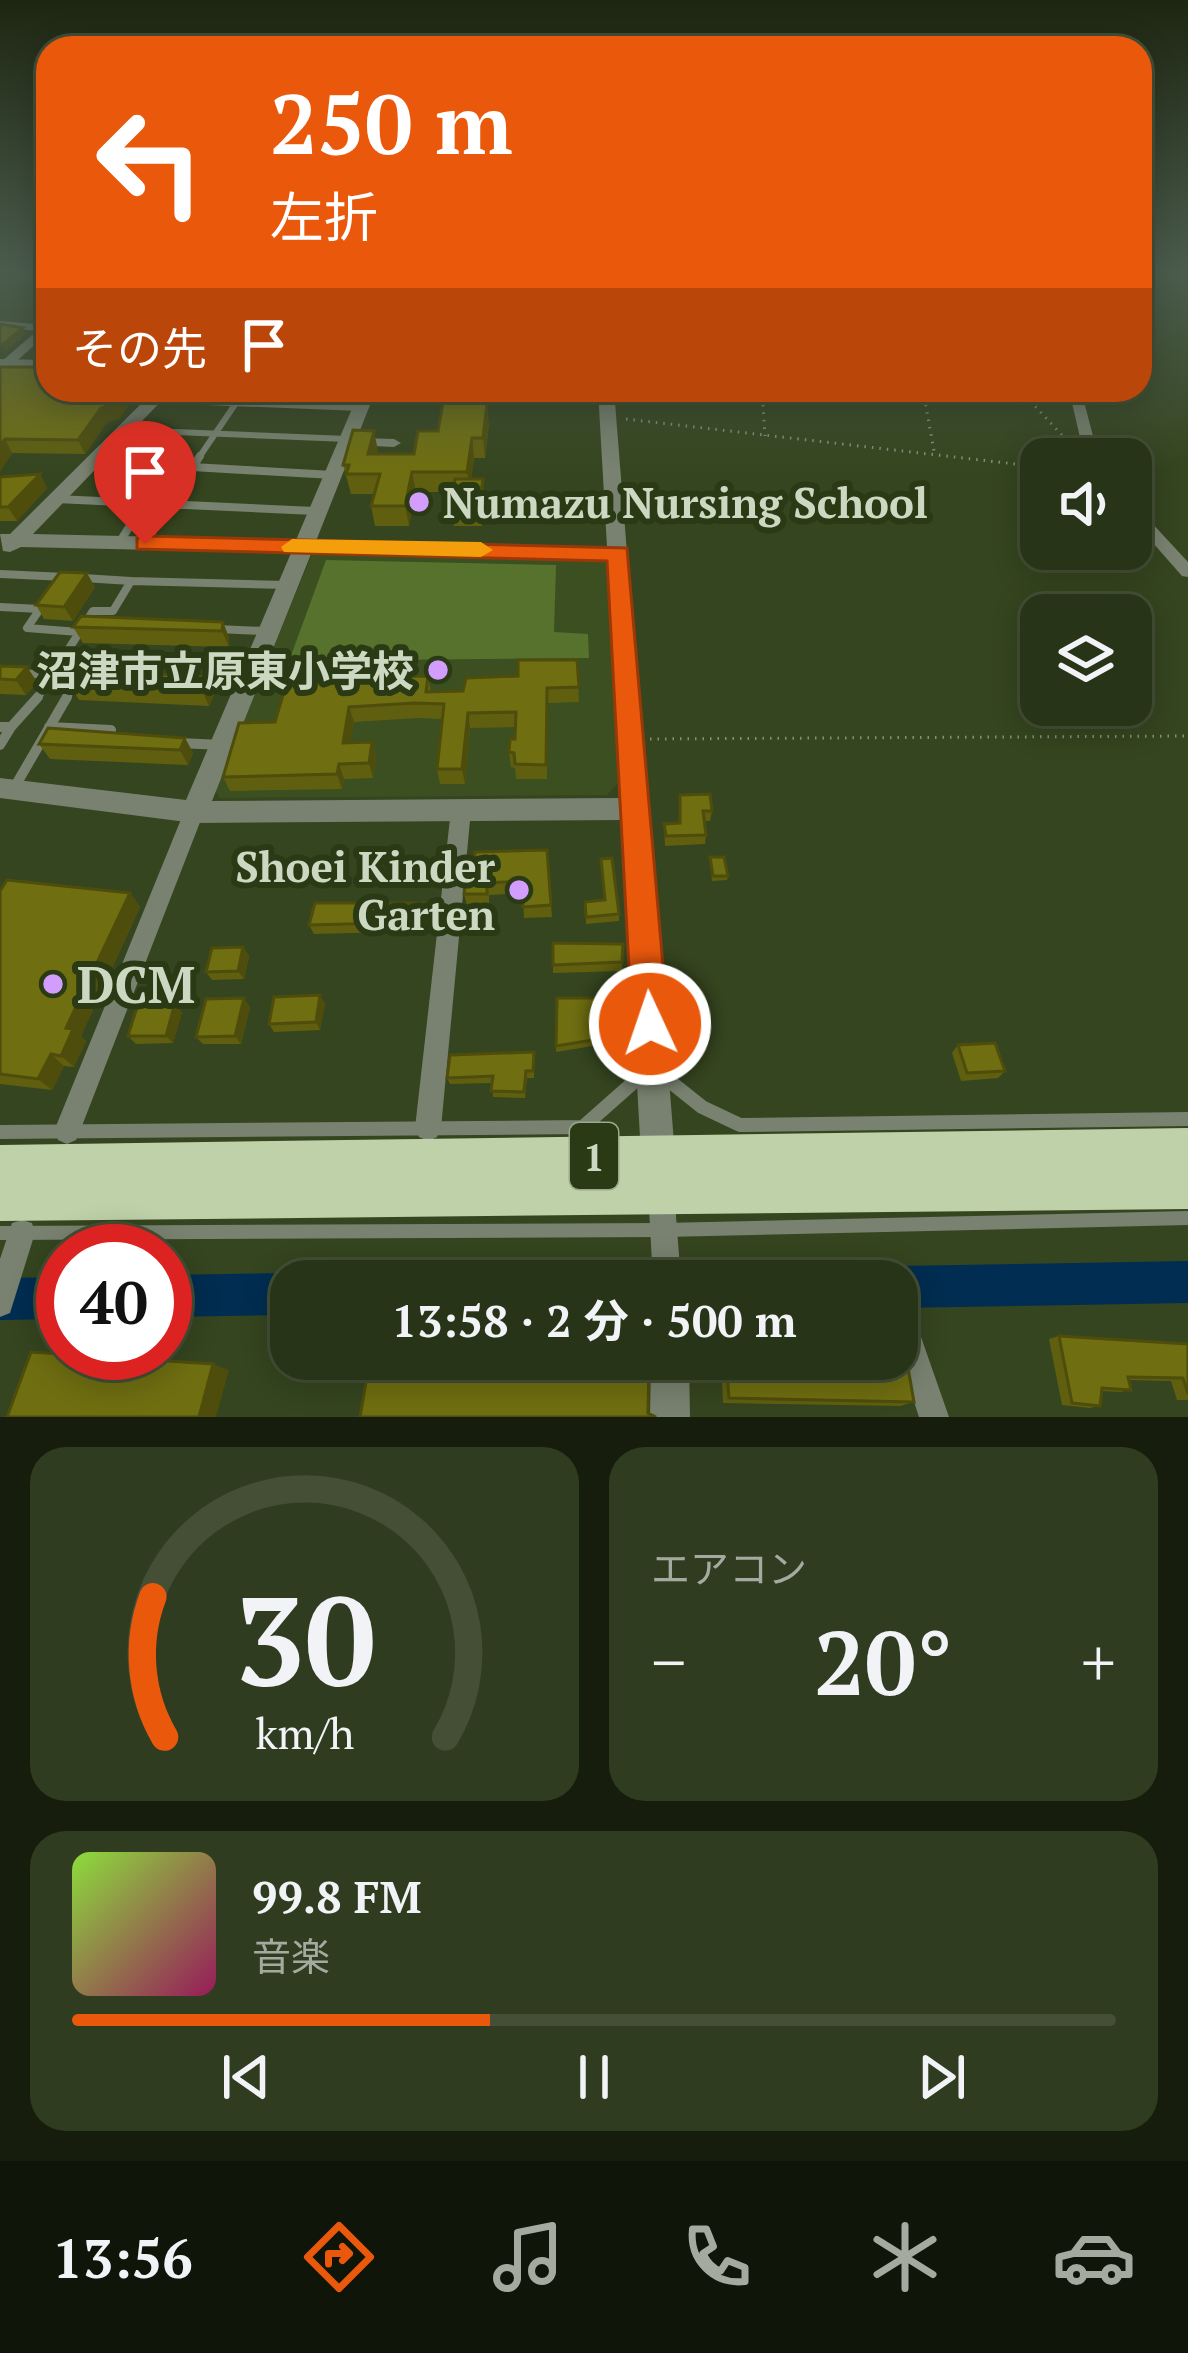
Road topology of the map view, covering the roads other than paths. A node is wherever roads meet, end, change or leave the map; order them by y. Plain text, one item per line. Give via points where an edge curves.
1 (35, 338) edge
2 (3, 364) edge
3 (36, 365) edge
4 (152, 402) edge
5 (226, 402) edge
6 (268, 402) edge
7 (363, 402) edge
8 (1077, 402) edge
9 (236, 403) junction
10 (607, 403) edge
11 (125, 430) junction
12 (215, 432) junction
13 (1083, 438) edge
14 (347, 441) junction
15 (394, 443) dead end
16 (101, 453) junction
17 (192, 467) junction
18 (333, 475) junction
19 (185, 478) junction
20 (56, 499) junction
21 (145, 502) junction
22 (170, 504) junction
23 (317, 511) junction
24 (1152, 530) edge
25 (119, 543) junction
26 (145, 544) junction
27 (5, 546) edge
28 (302, 547) junction
29 (619, 554) junction
30 (1184, 563) edge
31 (0, 574) edge
32 (131, 581) junction
33 (287, 585) junction
34 (0, 607) edge
35 (108, 624) edge
36 (82, 628) junction
37 (200, 628) edge
38 (268, 631) junction
39 (64, 657) junction
40 (0, 672) edge
41 (52, 675) junction
42 (78, 676) junction
43 (100, 677) edge
44 (189, 683) edge
45 (235, 685) dead end
46 (6, 727) edge
47 (49, 728) junction
48 (130, 740) edge
49 (176, 742) edge
50 (0, 745) edge
51 (221, 745) junction
52 (7, 789) edge
53 (637, 809) junction
54 (461, 810) junction
55 (194, 812) junction
56 (653, 1068) junction
57 (1188, 1119) edge
58 (428, 1128) junction
59 (68, 1131) junction
60 (0, 1132) edge
61 (1188, 1149) edge
62 (0, 1166) edge
63 (1188, 1187) edge
64 (662, 1207) junction
65 (1188, 1218) edge
66 (10, 1230) edge
67 (666, 1260) edge
68 (0, 1304) edge
69 (918, 1369) edge
70 (670, 1380) edge
71 (670, 1417) edge
72 (934, 1417) edge

1 - 2 street
2 - 3 street
4 - 11 street
5 - 9 lane
6 - 9 lane
7 - 14 street
8 - 13 street
9 - 12 lane
10 - 29 street
11 - 12 lane
11 - 16 street
12 - 14 lane
12 - 17 lane
14 - 15 street
14 - 18 street
16 - 19 lane via 170,455 158,477
16 - 20 street
17 - 18 lane
17 - 19 lane
18 - 23 street
19 - 22 lane
20 - 21 lane
20 - 27 street
21 - 22 lane
21 - 25 lane
22 - 23 lane
22 - 26 lane
23 - 28 street
24 - 30 street
25 - 26 street
25 - 27 street
26 - 28 street
28 - 29 street
28 - 33 street
29 - 53 street
31 - 32 lane
32 - 33 lane
32 - 36 lane via 113,610 93,611
33 - 38 street
34 - 36 lane via 40,609 27,628
35 - 36 lane
36 - 39 lane
37 - 38 lane
38 - 51 street
39 - 41 lane
39 - 42 lane via 88,659
40 - 41 lane
41 - 46 lane via 31,708
42 - 43 lane
42 - 47 lane
44 - 45 lane
46 - 50 lane
47 - 48 lane via 111,730 107,738
47 - 52 lane
49 - 51 lane
51 - 55 street
52 - 55 street
53 - 54 street
53 - 56 street
54 - 55 street
54 - 58 street
55 - 59 street
56 - 57 lane via 740,1125
56 - 58 lane via 583,1127
56 - 64 street
58 - 59 lane
59 - 60 lane
61 - 64 highway, 1
62 - 64 highway, 1
63 - 64 highway, 1
64 - 65 lane
64 - 66 highway, 1
64 - 67 street
66 - 68 street
69 - 72 street
70 - 71 street

